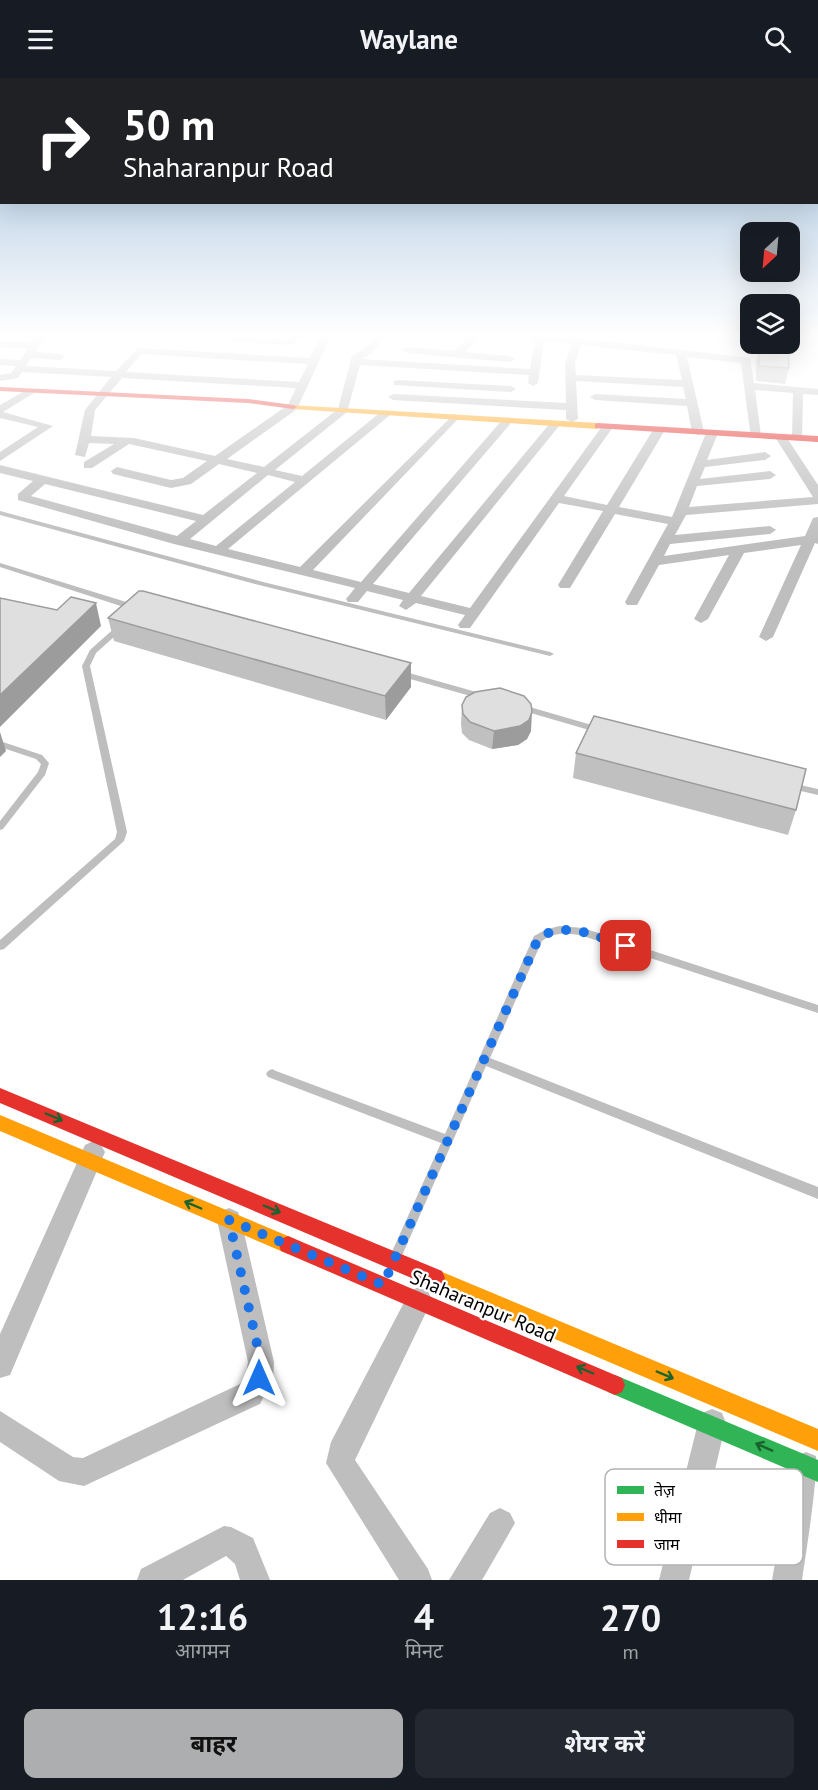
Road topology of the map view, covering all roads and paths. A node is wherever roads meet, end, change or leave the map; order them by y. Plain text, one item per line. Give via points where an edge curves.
1 (94, 405) edge
2 (279, 405) edge
3 (344, 405) edge
4 (390, 405) edge
5 (541, 405) edge
6 (694, 405) edge
7 (751, 405) edge
8 (798, 405) edge
9 (293, 407) junction
10 (572, 407) joint
11 (343, 410) junction
12 (388, 413) junction
13 (0, 415) edge
14 (454, 417) junction
15 (507, 421) junction
16 (555, 424) junction
17 (572, 425) junction
18 (607, 427) junction
19 (659, 430) junction
20 (705, 433) junction
21 (755, 436) junction
22 (781, 437) junction
23 (798, 438) junction
24 (83, 439) junction
25 (818, 439) edge
26 (126, 441) junction
27 (0, 445) edge
28 (13, 448) junction
29 (765, 456) dead end
30 (0, 457) edge
31 (216, 459) junction
32 (700, 464) junction
33 (0, 469) edge
34 (117, 471) dead end
35 (267, 472) junction
36 (770, 475) dead end
37 (43, 479) junction
38 (154, 480) junction
39 (304, 480) junction
40 (694, 483) junction
41 (818, 495) edge
42 (554, 498) junction
43 (128, 500) junction
44 (818, 500) edge
45 (747, 506) junction
46 (611, 509) junction
47 (0, 513) edge
48 (678, 517) junction
49 (99, 520) junction
50 (207, 520) junction
51 (818, 521) edge
52 (770, 530) junction
53 (666, 540) junction
54 (815, 540) edge
55 (179, 541) junction
56 (784, 543) junction
57 (218, 551) junction
58 (738, 551) junction
59 (653, 562) junction
60 (0, 565) edge
61 (304, 571) junction
62 (364, 585) junction
63 (565, 585) dead end
64 (352, 599) dead end
65 (632, 602) dead end
66 (408, 604) junction
67 (473, 614) junction
68 (133, 615) edge
69 (701, 619) dead end
70 (125, 622) edge
71 (465, 626) dead end
72 (766, 637) dead end
73 (550, 654) dead end
74 (386, 669) edge
75 (497, 700) edge
76 (508, 703) edge
77 (609, 733) edge
78 (0, 744) edge
79 (780, 783) edge
80 (818, 792) edge
81 (0, 827) edge
82 (0, 946) edge
83 (818, 1009) edge
84 (485, 1060) junction
85 (272, 1074) dead end
86 (0, 1095) edge
87 (0, 1123) edge
88 (100, 1137) junction
89 (448, 1140) junction
90 (88, 1161) junction
91 (818, 1193) edge
92 (229, 1220) junction
93 (389, 1273) junction
94 (419, 1300) junction
95 (0, 1365) edge
96 (712, 1423) junction
97 (0, 1425) edge
98 (814, 1459) edge
99 (701, 1469) edge
100 (803, 1508) edge
101 (500, 1523) dead end
102 (678, 1565) edge
103 (790, 1565) edge
104 (152, 1580) edge
105 (255, 1580) edge
106 (417, 1580) edge
107 (464, 1580) edge
108 (674, 1580) edge
109 (787, 1580) edge

1 - 24 street
2 - 9 street
3 - 11 street
4 - 12 street
5 - 10 street
6 - 20 street
7 - 21 street
8 - 23 street
9 - 11 street
9 - 31 street
10 - 17 street
11 - 12 street
11 - 35 street
12 - 14 street
12 - 39 street
13 - 28 street via 47,426
14 - 15 street
14 - 61 street
15 - 16 street
15 - 62 street
16 - 17 street
16 - 66 street
17 - 18 street
18 - 19 street
18 - 42 street
19 - 20 street
19 - 46 street
20 - 21 street
20 - 32 street
21 - 22 street
22 - 23 street
22 - 41 street
23 - 25 street
24 - 26 street
24 - 26 street via 84,460
26 - 31 street
27 - 28 street
28 - 30 street
29 - 32 street
31 - 35 street
31 - 38 street via 182,483
32 - 40 street
33 - 37 street
34 - 38 street
35 - 39 street
35 - 50 street
36 - 40 street
37 - 43 street
37 - 49 street via 22,497
38 - 43 street
39 - 57 street
40 - 48 street
42 - 46 street
42 - 67 street
43 - 49 street
43 - 50 street
44 - 45 street
45 - 48 street
45 - 52 street
46 - 48 street
46 - 63 street
47 - 73 lane via 261,584
48 - 53 street
49 - 55 street
50 - 55 street
51 - 54 street
52 - 53 street
52 - 56 street
53 - 59 street
54 - 56 street
54 - 72 street
55 - 57 street
56 - 58 street
57 - 61 street
58 - 59 street
58 - 69 street
59 - 65 street
60 - 68 lane via 141,610
61 - 62 street
62 - 64 street
62 - 66 street
66 - 67 street
67 - 71 street
70 - 82 lane via 93,652 86,666 122,832 119,841
74 - 75 lane
76 - 77 lane
78 - 81 lane via 39,757 45,763 42,773
79 - 80 lane
83 - 84 lane via 583,932 549,930 538,939
84 - 89 lane
84 - 91 lane
85 - 89 lane
86 -> 88 street, Shaharanpur Road
87 - 90 street, Shaharanpur Road
88 - 90 street
88 -> 93 street, Shaharanpur Road
89 - 93 lane
92 -> 90 street, Shaharanpur Road
90 - 95 street
92 - 93 street, Shaharanpur Road
92 - 97 street via 261,1362 259,1378 250,1394 84,1472 69,1471
93 - 94 street, Shaharanpur Road
93 -> 98 street, Shaharanpur Road
96 -> 94 street, Shaharanpur Road
94 - 106 street via 341,1452 340,1463
98 -> 96 street, Shaharanpur Road
96 - 99 street
98 - 100 street
101 - 107 street
102 - 108 street
103 - 109 street
104 - 105 street via 224,1541 232,1541 243,1549

